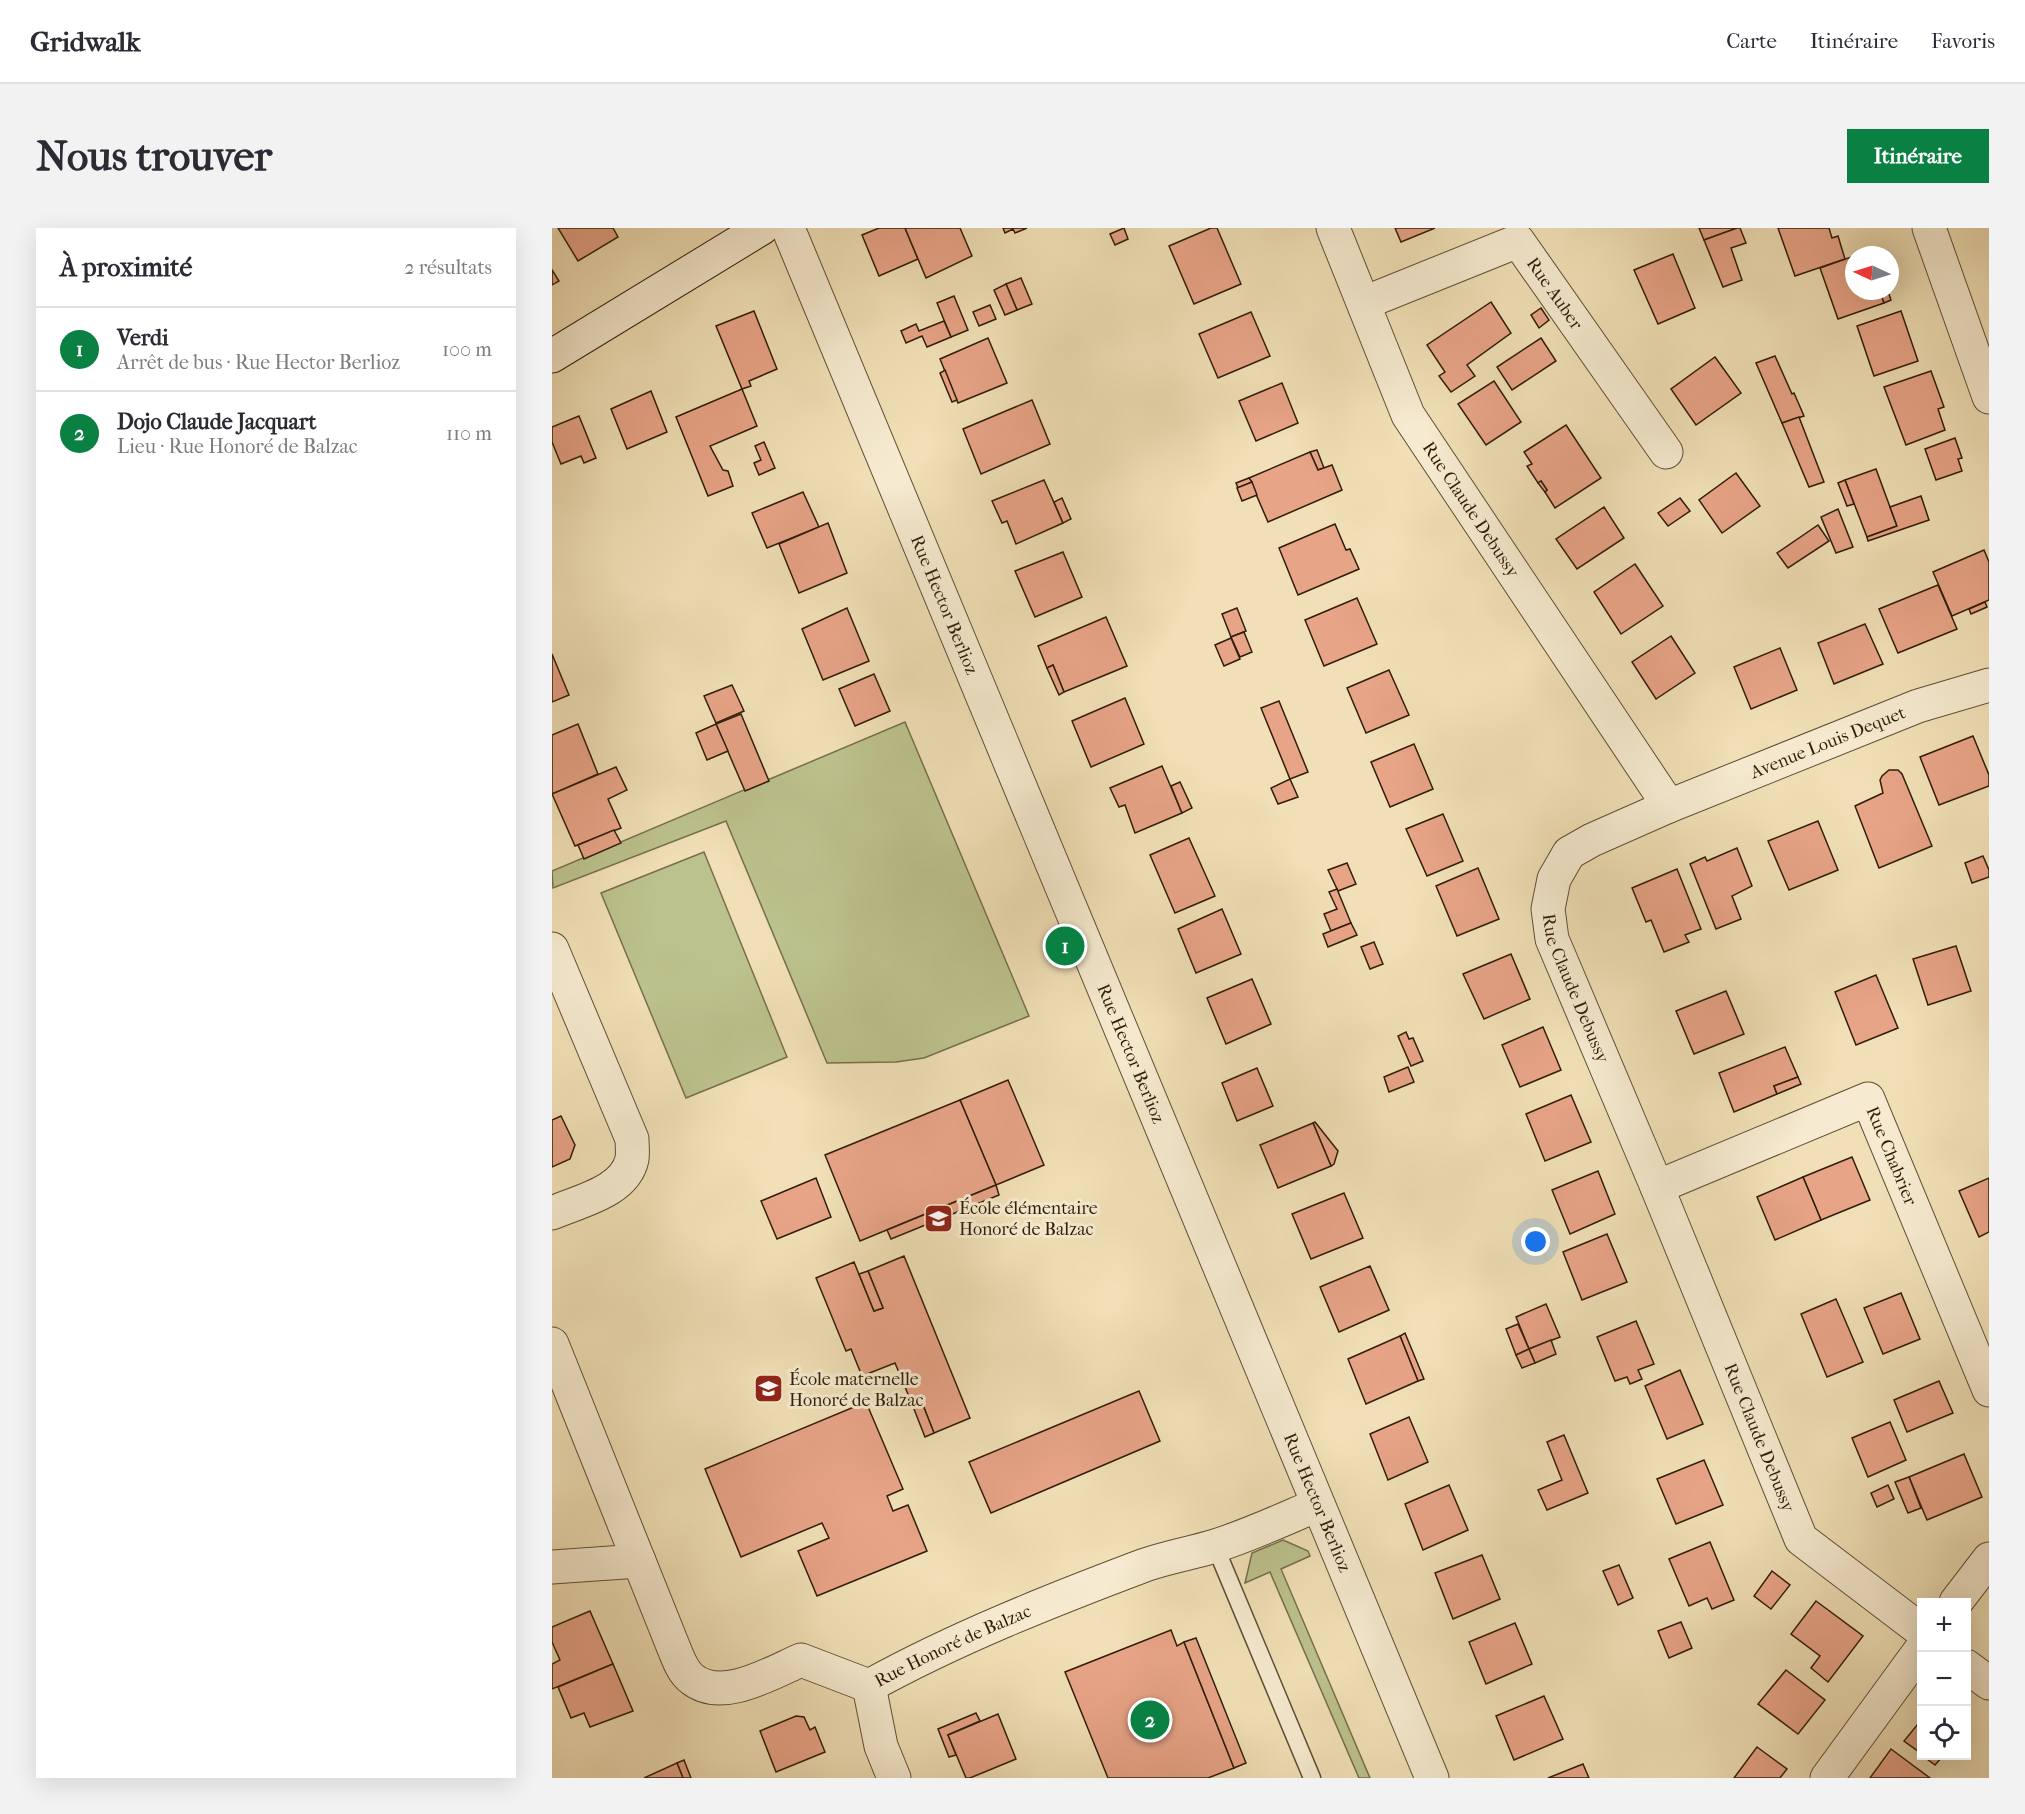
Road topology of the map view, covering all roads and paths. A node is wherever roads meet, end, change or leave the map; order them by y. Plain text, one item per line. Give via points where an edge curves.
1 (762, 228) edge
2 (789, 228) edge
3 (1333, 228) edge
4 (1929, 228) edge
5 (1364, 303) junction
6 (552, 356) edge
7 (1989, 398) edge
8 (1666, 452) dead end
9 (1989, 685) edge
10 (1669, 806) junction
11 (552, 949) edge
12 (1657, 1187) junction
13 (552, 1213) edge
14 (552, 1344) edge
15 (1989, 1390) edge
16 (1317, 1505) junction
17 (1215, 1546) junction
18 (1989, 1559) edge
19 (639, 1561) junction
20 (552, 1567) edge
21 (1959, 1598) edge
22 (1917, 1627) edge
23 (1919, 1652) edge
24 (1971, 1670) edge
25 (1989, 1683) edge
26 (869, 1686) junction
27 (894, 1778) edge
28 (1312, 1778) edge
29 (1432, 1778) edge
30 (1827, 1778) edge

1 - 6 street
2 - 16 street, Rue Hector Berlioz
3 - 5 street, Rue Claude Debussy
4 - 7 street
5 - 8 street, Rue Auber via 1518,241
5 - 10 street, Rue Claude Debussy via 1408,415
9 - 10 street, Avenue Louis Dequet via 1918,706
10 - 12 street, Rue Claude Debussy via 1569,853 1554,879 1548,909 1552,939
11 - 13 street via 632,1139 632,1158 624,1177 608,1189
12 - 15 street, Rue Chabrier via 1868,1099
12 - 22 street, Rue Claude Debussy via 1801,1539
14 - 19 street
16 - 17 street, Rue Honoré de Balzac
16 - 29 street, Rue Hector Berlioz
17 - 26 street, Rue Honoré de Balzac via 1146,1565 909,1664
17 - 28 lane
18 - 21 street
19 - 20 street
19 - 26 street, Rue Honoré de Balzac via 675,1651 692,1679 710,1688 728,1689 801,1660
23 - 30 street
24 - 25 street
26 - 27 street via 880,1746

